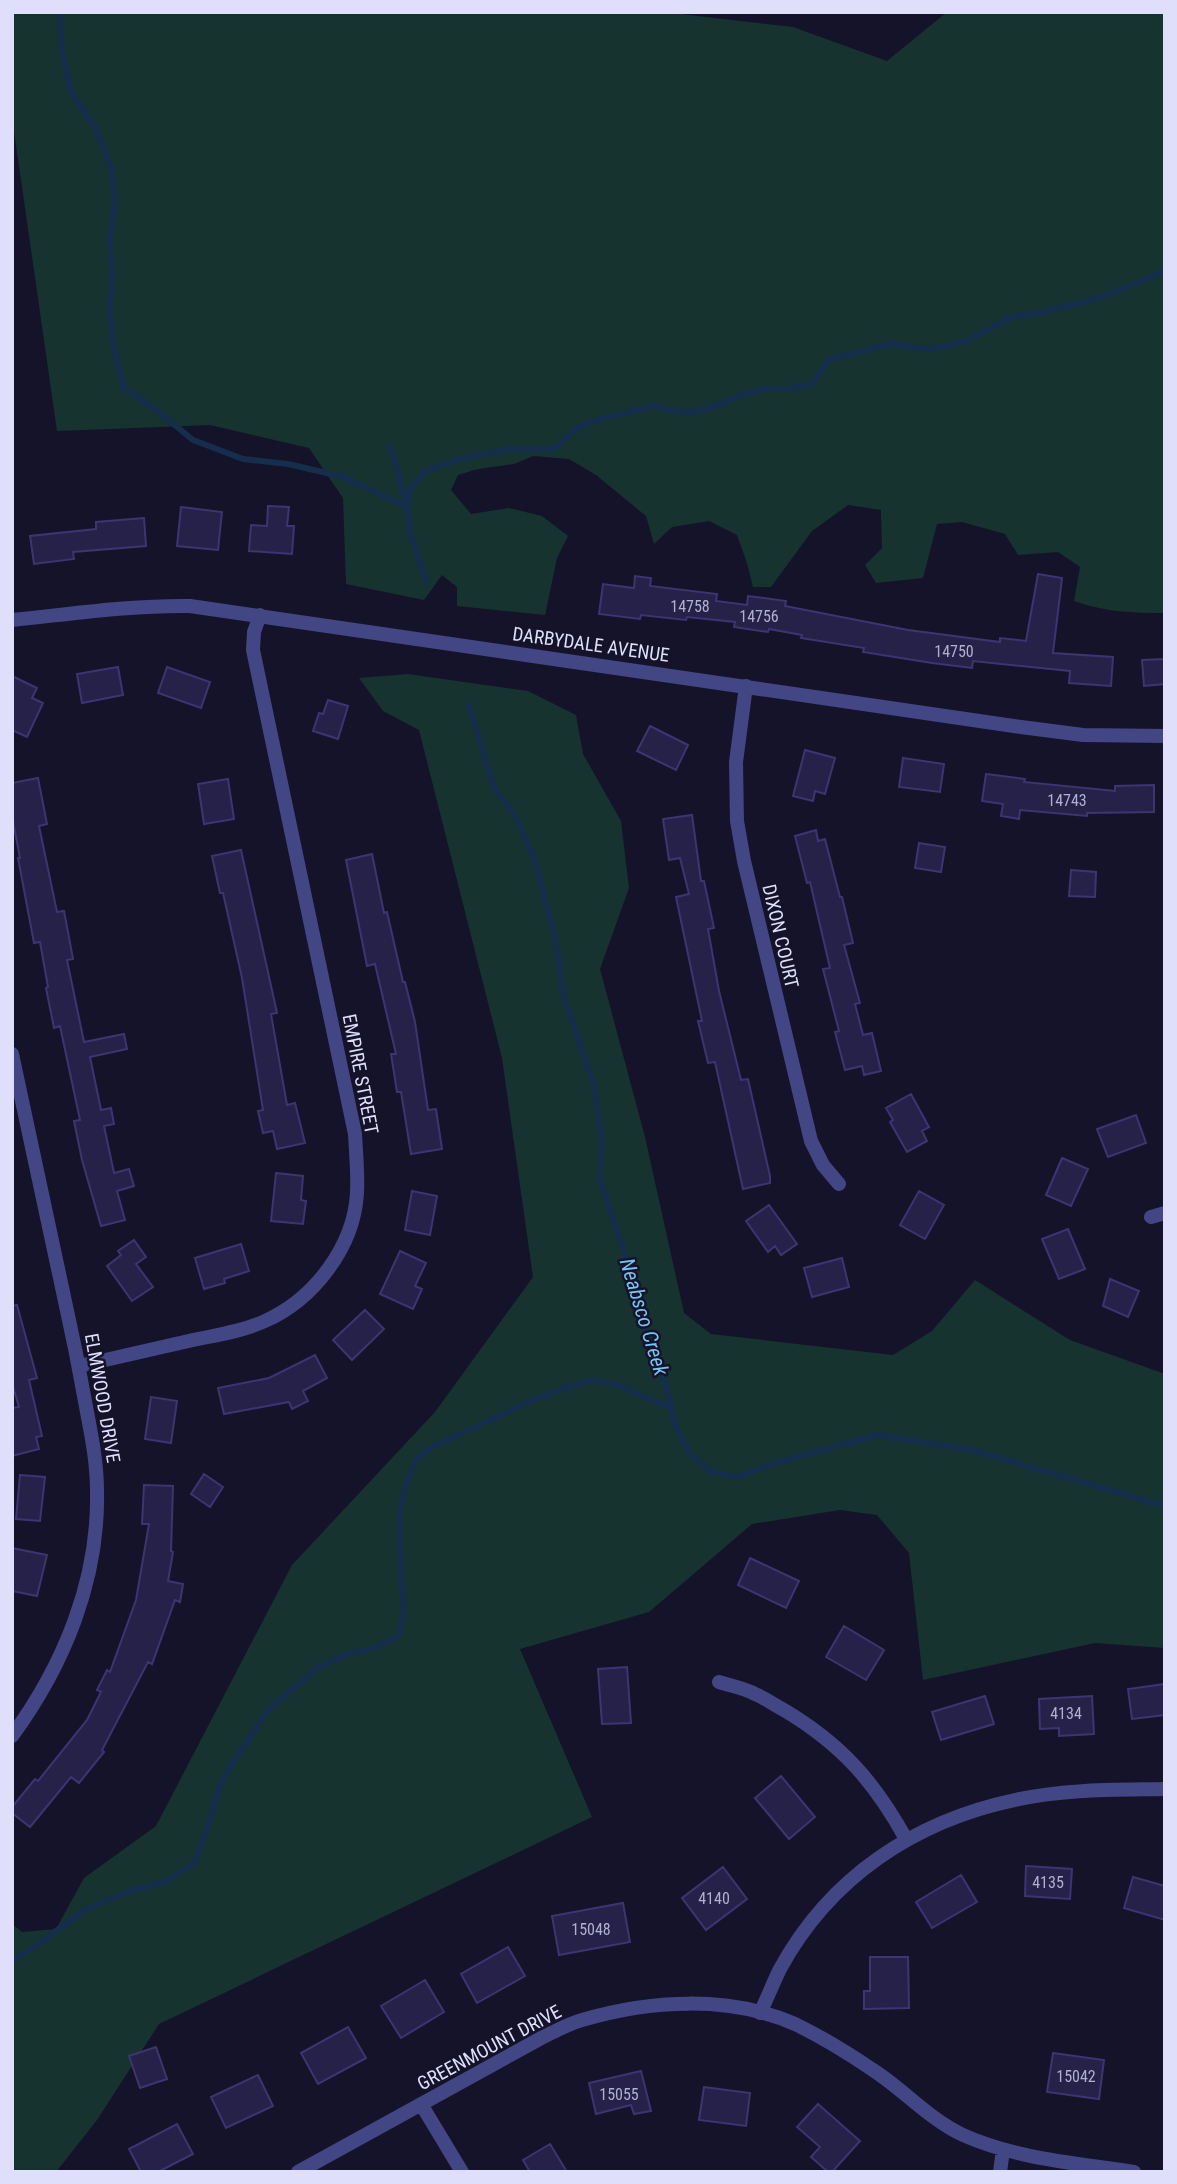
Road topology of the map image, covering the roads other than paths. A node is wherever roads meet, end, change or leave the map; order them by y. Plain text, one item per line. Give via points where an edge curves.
1 (260, 615) junction
2 (12, 621) edge
3 (746, 686) junction
4 (1165, 736) edge
5 (12, 1054) edge
6 (839, 1184) dead end
7 (79, 1366) junction
8 (719, 1682) dead end
9 (12, 1736) edge
10 (1165, 1789) edge
11 (906, 1839) junction
12 (760, 2013) junction
13 (421, 2104) junction
14 (1003, 2150) junction
15 (298, 2172) edge
16 (462, 2172) edge
17 (1000, 2172) edge
18 (1134, 2172) edge

1 - 2 street, DARBYDALE AVENUE via 155,606
1 - 3 street, DARBYDALE AVENUE
1 - 7 street, EMPIRE STREET via 253,650 355,1134 353,1217 333,1263 315,1285 265,1321
3 - 4 street, DARBYDALE AVENUE via 1021,727
3 - 6 street, DIXON COURT via 736,762 737,821 744,861 811,1141 822,1165
5 - 7 street, ELMWOOD DRIVE
7 - 9 street, ELMWOOD DRIVE via 97,1491 91,1564 57,1665
8 - 11 street via 755,1693 837,1747 887,1805
10 - 11 street via 1082,1791 1018,1799 938,1823
11 - 12 street via 849,1881 821,1910 780,1969
12 - 13 street, GREENMOUNT DRIVE via 686,2004 604,2014 543,2037
12 - 14 street, GREENMOUNT DRIVE via 831,2043 960,2133
13 - 15 street, GREENMOUNT DRIVE
13 - 16 street
14 - 17 street
14 - 18 street, GREENMOUNT DRIVE

